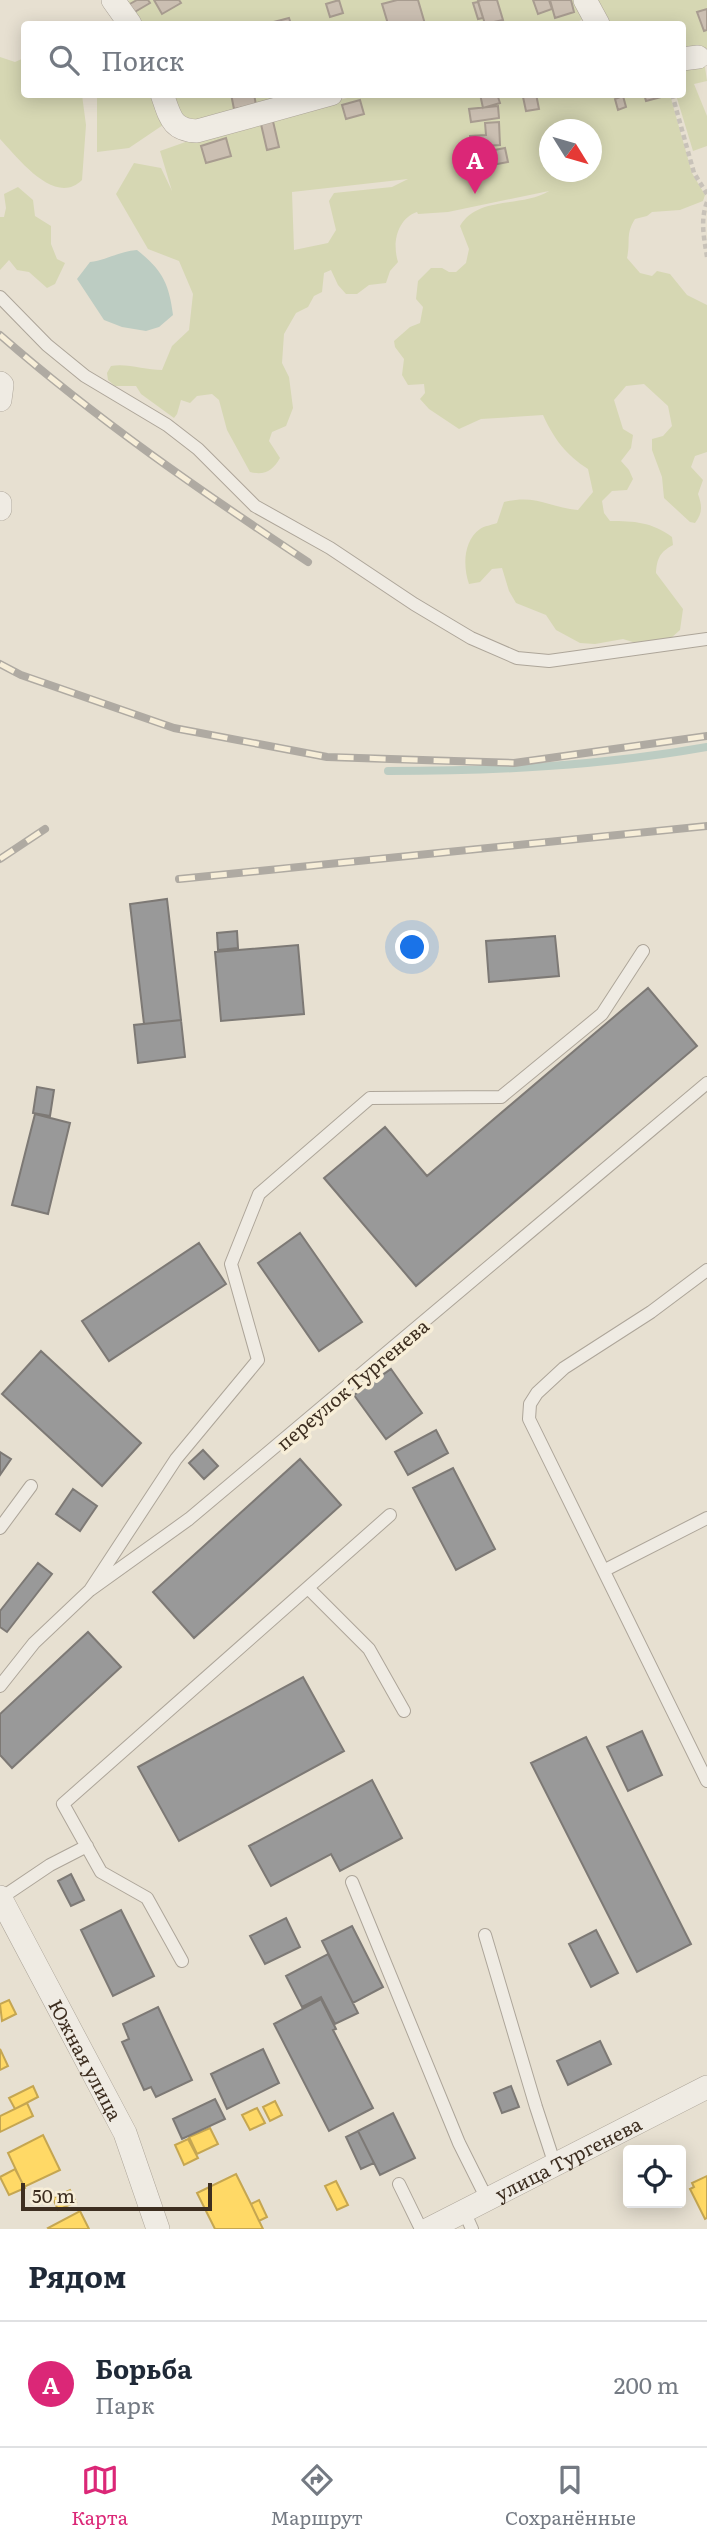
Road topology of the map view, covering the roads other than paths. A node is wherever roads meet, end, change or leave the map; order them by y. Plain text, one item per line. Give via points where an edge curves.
1 (113, 0) edge
2 (584, 0) edge
3 (128, 21) edge
4 (596, 21) edge
5 (164, 98) edge
6 (317, 98) edge
7 (0, 297) edge
8 (0, 383) edge
9 (0, 400) edge
10 (707, 639) edge
11 (643, 951) dead end
12 (707, 1083) edge
13 (707, 1270) edge
14 (31, 1486) dead end
15 (390, 1515) dead end
16 (707, 1518) edge
17 (0, 1528) edge
18 (605, 1570) junction
19 (307, 1588) junction
20 (90, 1590) junction
21 (0, 1686) edge
22 (404, 1711) dead end
23 (707, 1781) edge
24 (87, 1846) junction
25 (352, 1882) dead end
26 (1, 1898) edge
27 (485, 1935) dead end
28 (182, 1961) dead end
29 (707, 2087) edge
30 (555, 2165) junction
31 (399, 2184) dead end
32 (487, 2199) junction
33 (468, 2220) edge
34 (158, 2229) edge
35 (421, 2229) edge
36 (429, 2229) edge

1 - 3 street
2 - 4 street
5 - 6 street via 176,126 197,131
7 - 10 lane via 85,376 198,449 255,506 471,638 517,658 549,661
8 - 9 street
11 - 20 lane via 602,1014 501,1097 370,1098 259,1194 231,1265 258,1360 176,1459
12 - 20 lane, переулок Тургенева via 190,1519
13 - 18 lane via 564,1368 530,1405 529,1419
14 - 17 lane
15 - 19 lane
16 - 18 lane
18 - 23 lane
19 - 22 lane via 369,1649
19 - 24 lane via 63,1804
20 - 21 lane, переулок Тургенева via 34,1643
24 - 26 lane
24 - 28 lane via 101,1872 148,1898
25 - 32 lane via 459,2143
26 - 34 street, Южная улица via 125,2133
27 - 30 lane
29 - 30 street, улица Тургенева
30 - 32 street, улица Тургенева
31 - 35 lane
32 - 33 street, улица Тургенева
33 - 36 street, улица Тургенева

